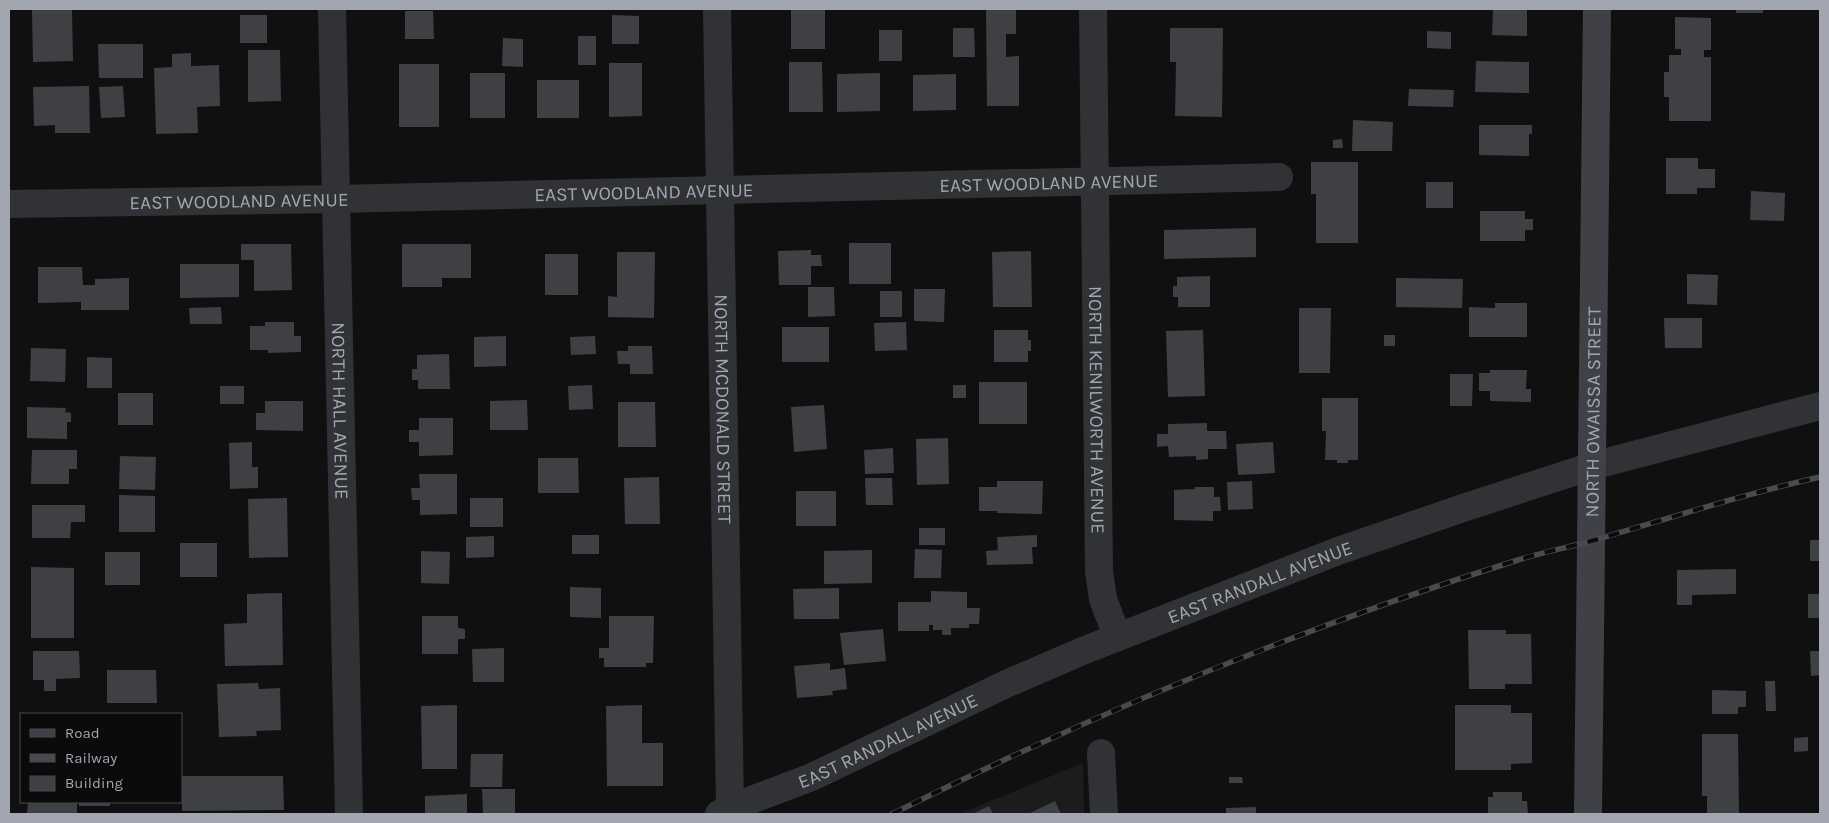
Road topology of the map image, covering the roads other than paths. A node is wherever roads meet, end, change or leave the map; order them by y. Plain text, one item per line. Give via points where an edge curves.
1 (332, 9) edge
2 (717, 9) edge
3 (1093, 9) edge
4 (1597, 9) edge
5 (1280, 177) dead end
6 (1096, 181) junction
7 (720, 189) junction
8 (336, 199) junction
9 (9, 204) edge
10 (1820, 406) edge
11 (1592, 466) junction
12 (1117, 636) junction
13 (1101, 753) dead end
14 (724, 811) edge
15 (349, 814) edge
16 (1104, 814) edge
17 (1588, 814) edge

1 - 8 street, NORTH HALL AVENUE
2 - 7 street, NORTH MCDONALD STREET
3 - 6 street, NORTH KENILWORTH AVENUE
4 - 11 street, NORTH OWAISSA STREET
5 - 6 street, EAST WOODLAND AVENUE
6 - 7 street, EAST WOODLAND AVENUE
6 - 12 street, NORTH KENILWORTH AVENUE via 1100,571 1103,599
7 - 8 street, EAST WOODLAND AVENUE
7 - 14 street, NORTH MCDONALD STREET
8 - 9 street, EAST WOODLAND AVENUE
8 - 15 street, NORTH HALL AVENUE
10 - 11 street, EAST RANDALL AVENUE
11 - 12 street, EAST RANDALL AVENUE via 1338,551
11 - 17 street, NORTH OWAISSA STREET
12 - 14 street, EAST RANDALL AVENUE via 1006,684 812,777
13 - 16 street

